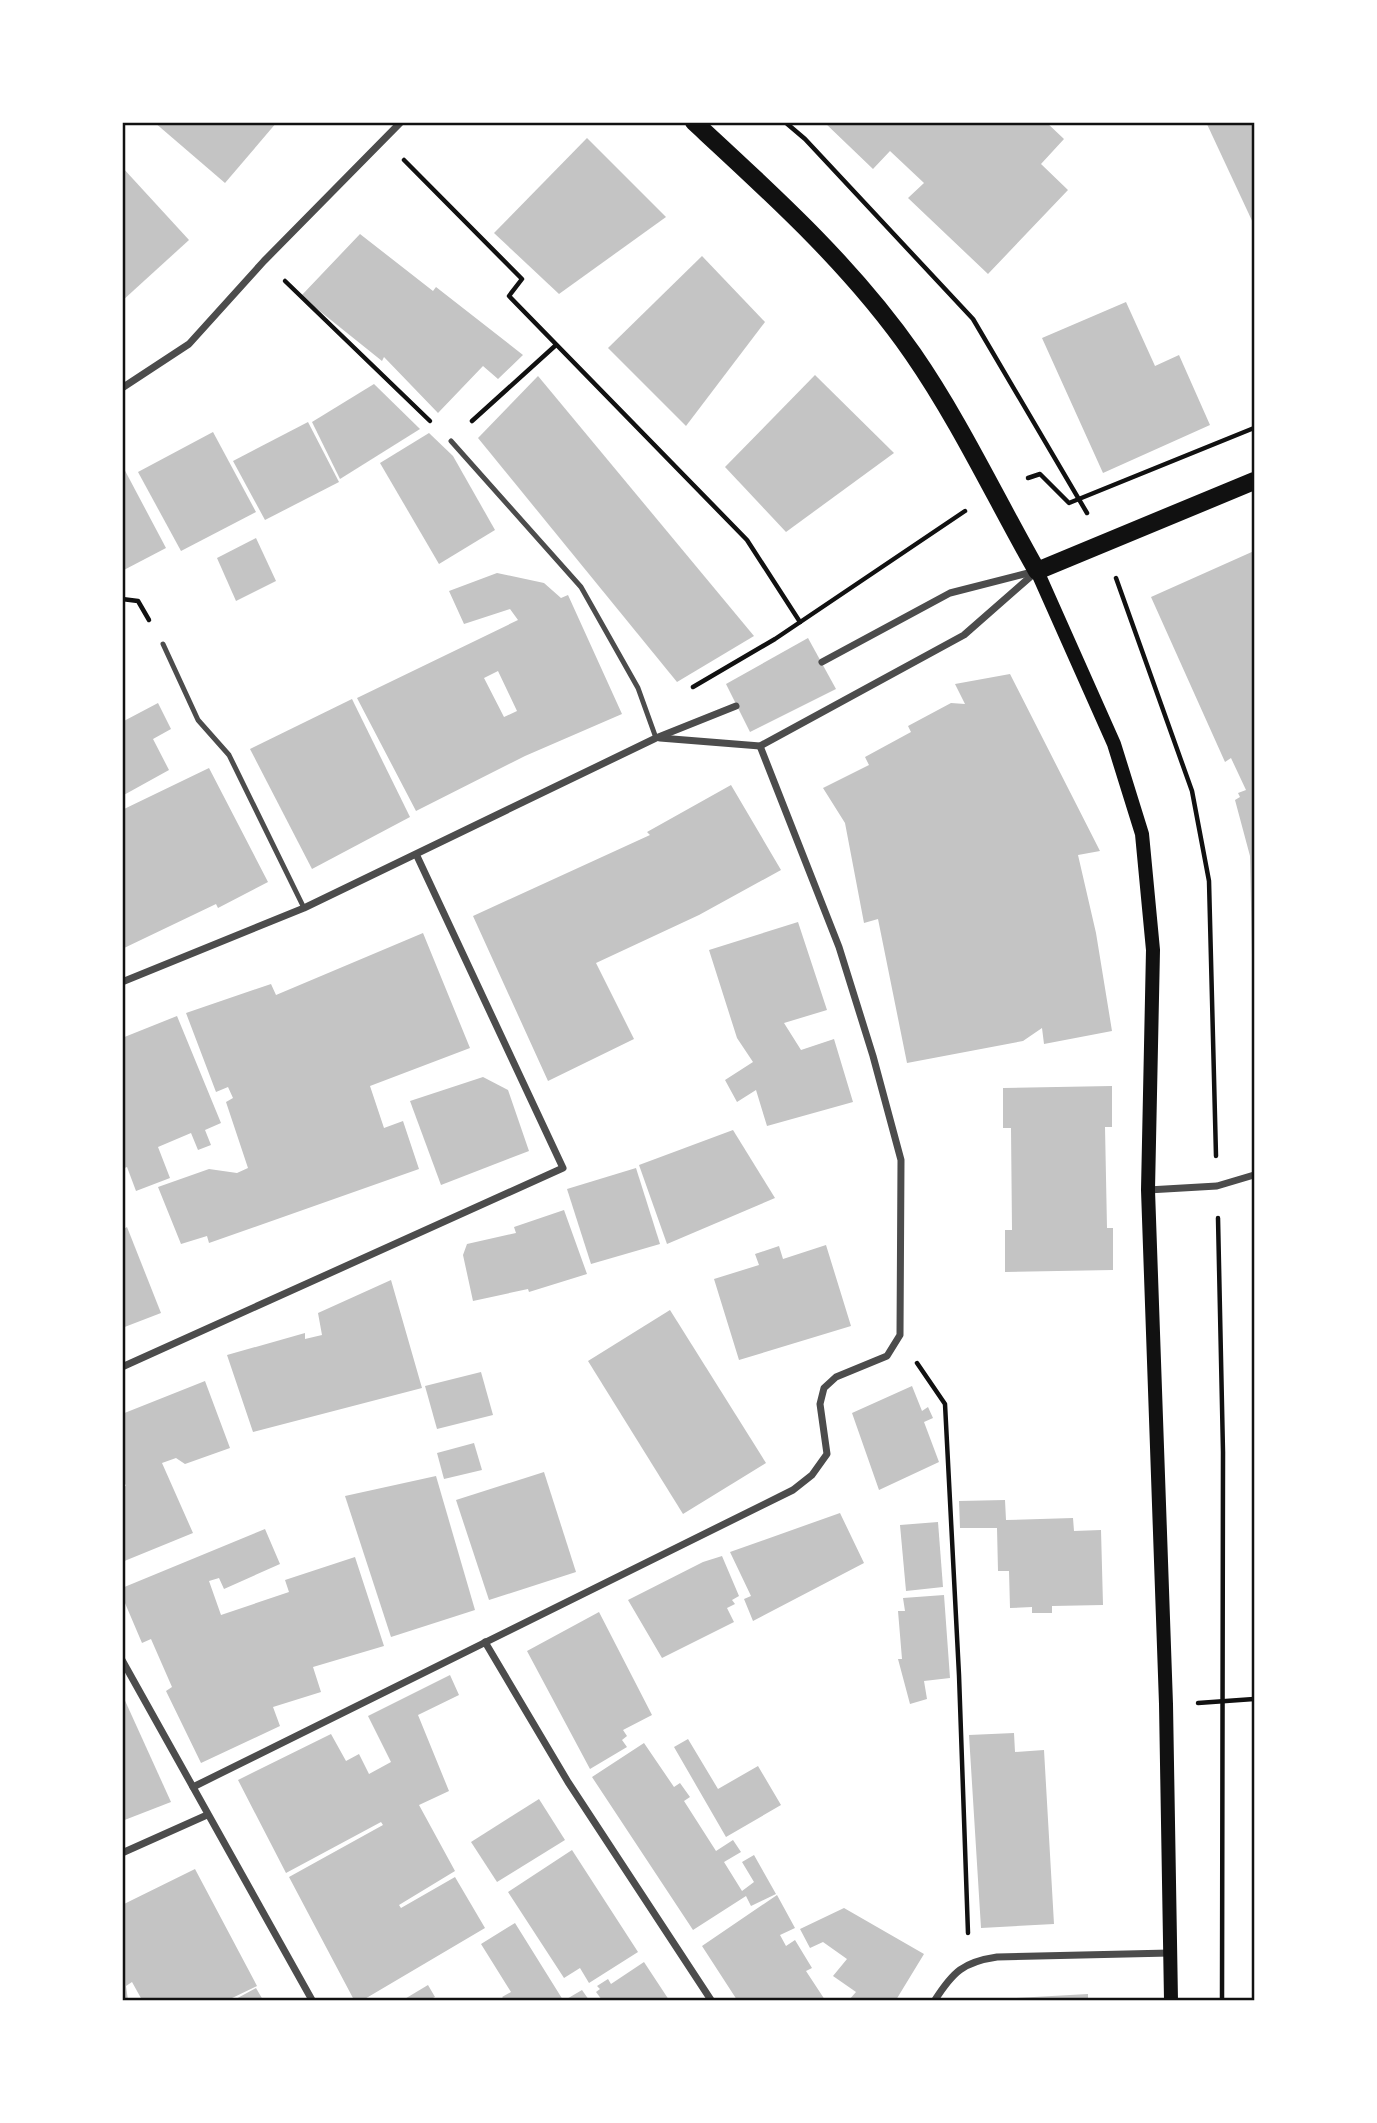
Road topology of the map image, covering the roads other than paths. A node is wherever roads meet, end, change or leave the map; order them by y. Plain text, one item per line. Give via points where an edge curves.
1 (401, 122) edge
2 (694, 122) edge
3 (122, 388) edge
4 (451, 441) road end
5 (1255, 481) edge
6 (1037, 571) junction
7 (163, 644) dead end
8 (822, 662) dead end
9 (736, 706) dead end
10 (656, 738) junction
11 (760, 746) junction
12 (417, 856) junction
13 (304, 908) junction
14 (122, 982) edge
15 (1255, 1175) edge
16 (1148, 1190) junction
17 (122, 1367) edge
18 (485, 1642) junction
19 (122, 1660) edge
20 (193, 1787) junction
21 (207, 1815) junction
22 (122, 1853) edge
23 (1170, 1953) junction
24 (312, 2000) edge
25 (711, 2000) edge
26 (935, 2000) edge
27 (1171, 2000) edge

1 - 3 street via 189,344
2 - 6 main road via 798,218 912,354
4 - 10 lane via 581,587 638,688
5 - 6 main road
6 - 8 street via 950,593
6 - 11 street via 964,635
6 - 16 main road via 1114,744 1142,834 1153,950
7 - 13 lane via 198,720 229,755
9 - 10 street
10 - 11 street
10 - 12 street
11 - 18 street via 839,947 901,1160 900,1335 887,1356 836,1377 824,1388 820,1404 827,1454 812,1475 793,1490
12 - 13 street
12 - 17 street via 562,1168
13 - 14 street
15 - 16 street via 1217,1186
16 - 23 main road
18 - 20 street
18 - 25 street via 568,1782
19 - 20 street
20 - 21 street
21 - 22 street
21 - 24 street
23 - 26 street via 970,1961
23 - 27 main road

